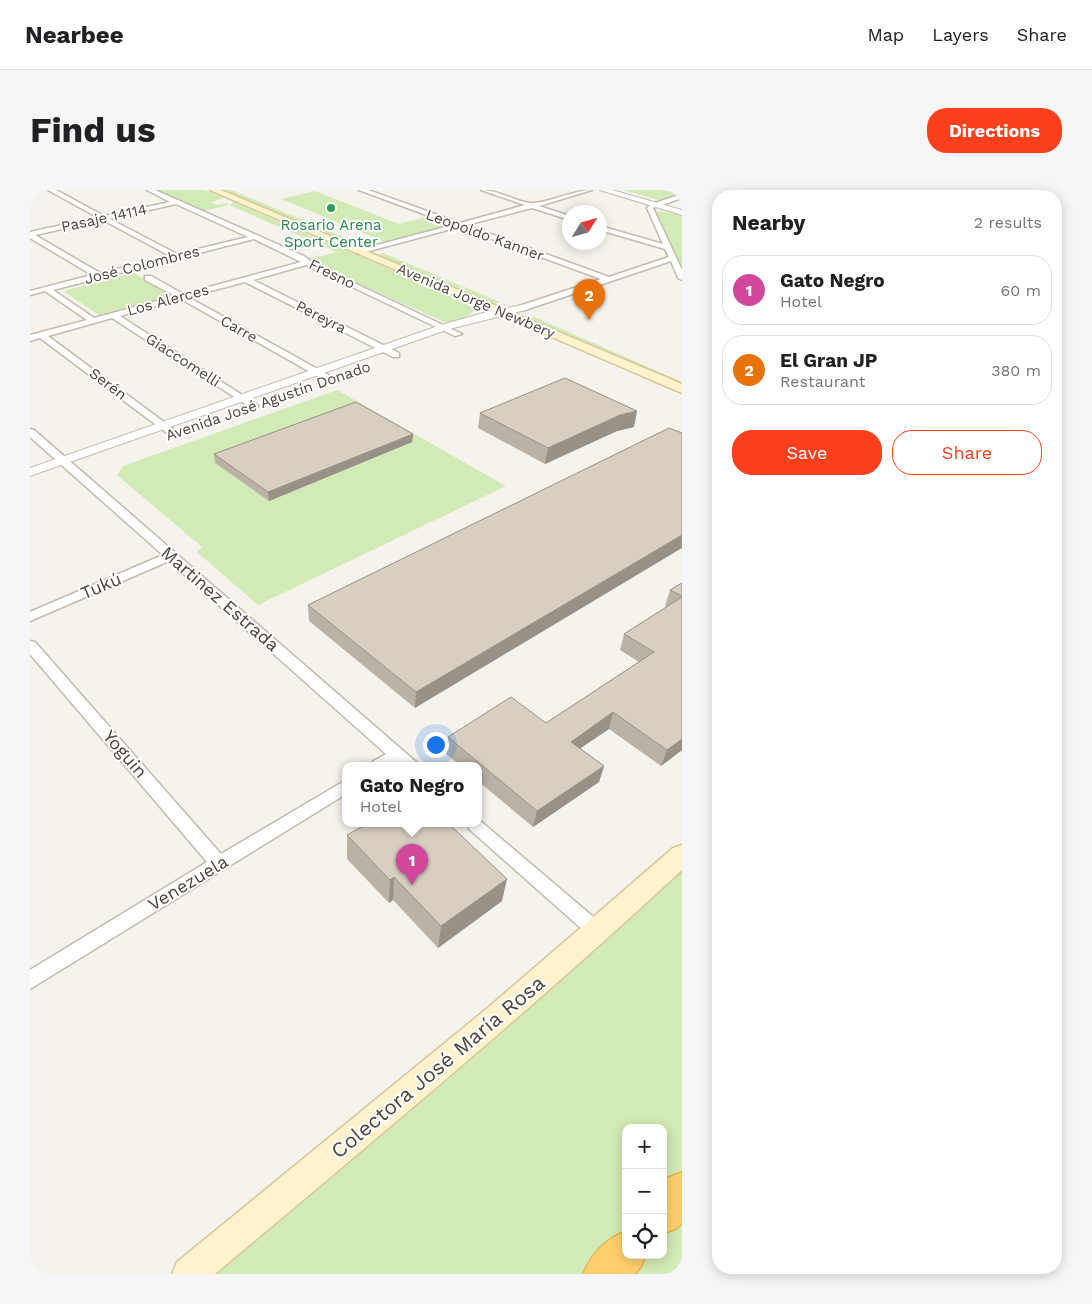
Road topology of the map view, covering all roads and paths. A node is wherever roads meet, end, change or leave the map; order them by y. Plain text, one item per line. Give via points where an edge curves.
1 (51, 190) edge
2 (150, 190) edge
3 (214, 190) edge
4 (238, 190) edge
5 (362, 190) edge
6 (484, 190) edge
7 (589, 190) edge
8 (604, 190) edge
9 (616, 190) edge
10 (682, 196) edge
11 (177, 202) junction
12 (658, 204) junction
13 (532, 206) junction
14 (682, 209) edge
15 (682, 213) edge
16 (562, 215) edge
17 (104, 218) junction
18 (307, 218) dead end
19 (459, 225) junction
20 (607, 230) edge
21 (30, 235) edge
22 (254, 237) junction
23 (359, 240) dead end
24 (378, 248) junction
25 (668, 248) junction
26 (361, 252) junction
27 (399, 256) dead end
28 (177, 257) junction
29 (672, 258) junction
30 (306, 262) junction
31 (99, 276) junction
32 (148, 278) dead end
33 (682, 278) edge
34 (245, 279) junction
35 (608, 279) junction
36 (47, 289) junction
37 (30, 293) edge
38 (181, 296) junction
39 (505, 307) junction
40 (522, 308) junction
41 (113, 315) junction
42 (92, 320) junction
43 (445, 328) junction
44 (41, 334) junction
45 (458, 334) junction
46 (30, 338) edge
47 (384, 349) junction
48 (396, 356) junction
49 (316, 372) junction
50 (329, 379) junction
51 (682, 379) edge
52 (682, 388) edge
53 (241, 398) junction
54 (253, 406) junction
55 (163, 425) junction
56 (30, 432) edge
57 (174, 434) junction
58 (63, 460) junction
59 (73, 469) junction
60 (30, 472) edge
61 (30, 484) edge
62 (171, 556) junction
63 (30, 617) edge
64 (30, 645) edge
65 (397, 755) junction
66 (385, 762) edge
67 (405, 762) edge
68 (342, 788) edge
69 (478, 827) edge
70 (682, 855) edge
71 (220, 864) junction
72 (598, 932) junction
73 (30, 980) edge
74 (682, 1193) edge
75 (667, 1209) edge
76 (622, 1256) edge
77 (189, 1274) edge
78 (605, 1274) edge

1 - 17 street
2 - 11 street, Fresno
3 - 26 main road, Avenida Jorge Newbery
4 - 18 main road
5 - 19 street, Leopoldo Kanner
6 - 13 street
7 - 13 street
8 - 12 street
9 - 12 street
10 - 12 street
11 - 17 street, Pasaje 14114
11 - 22 street, Fresno
12 - 14 street
12 - 15 street
12 - 25 street via 650,208
13 - 16 street
13 - 19 street
17 - 21 street, Pasaje 14114
17 - 28 street
19 - 24 street
19 - 35 street, Leopoldo Kanner
20 - 25 street
21 - 31 street
22 - 28 street, José Colombres
22 - 30 street, Fresno
23 - 24 main road, Avenida Jorge Newbery
24 - 26 street
24 - 27 main road, Avenida Jorge Newbery
25 - 29 street
26 - 39 main road, Avenida Jorge Newbery
28 - 31 street, José Colombres
29 - 33 street
29 - 35 street
30 - 34 street, Los Alerces
30 - 43 street, Fresno
31 - 36 street, José Colombres
32 - 38 street, Carre
34 - 38 street, Los Alerces
34 - 47 street, Pereyra
35 - 40 street
36 - 37 street, José Colombres
36 - 42 street
38 - 41 street, Los Alerces
38 - 49 street, Carre
39 - 40 main road, Avenida Jorge Newbery
39 - 43 street, Avenida José Agustín Donado
39 - 45 street, Avenida José Agustín Donado via 496,319
39 - 52 main road, Avenida Jorge Newbery
40 - 51 main road, Avenida Jorge Newbery
41 - 42 street, Los Alerces
41 - 53 street, Giaccomelli
42 - 44 street, Los Alerces
43 - 45 street, Fresno
43 - 47 street, Avenida José Agustín Donado
44 - 46 street, Los Alerces
44 - 55 street, Serén
45 - 48 street, Avenida José Agustín Donado
47 - 48 street, Pereyra
47 - 49 street, Avenida José Agustín Donado
48 - 50 street, Avenida José Agustín Donado
49 - 50 street, Carre
49 - 53 street, Avenida José Agustín Donado
50 - 54 street, Avenida José Agustín Donado
53 - 54 street, Giaccomelli
53 - 55 street, Avenida José Agustín Donado
54 - 57 street, Avenida José Agustín Donado
55 - 57 street, Serén
55 - 58 street, Avenida José Agustín Donado
56 - 58 street, Martinez Estrada
57 - 59 street, Avenida José Agustín Donado
58 - 59 street, Martinez Estrada
58 - 60 street, Avenida José Agustín Donado
59 - 61 street, Avenida José Agustín Donado
59 - 62 street, Martinez Estrada
62 - 63 street, Tukú
62 - 65 street, Martinez Estrada
64 - 71 street, Yoguin
65 - 66 street
65 - 67 street, Martinez Estrada
68 - 71 street, Venezuela
69 - 72 street
70 - 72 main road, Colectora José María Rosa
71 - 73 street, Venezuela
72 - 77 main road, Colectora José María Rosa
74 - 75 highway
76 - 78 highway

